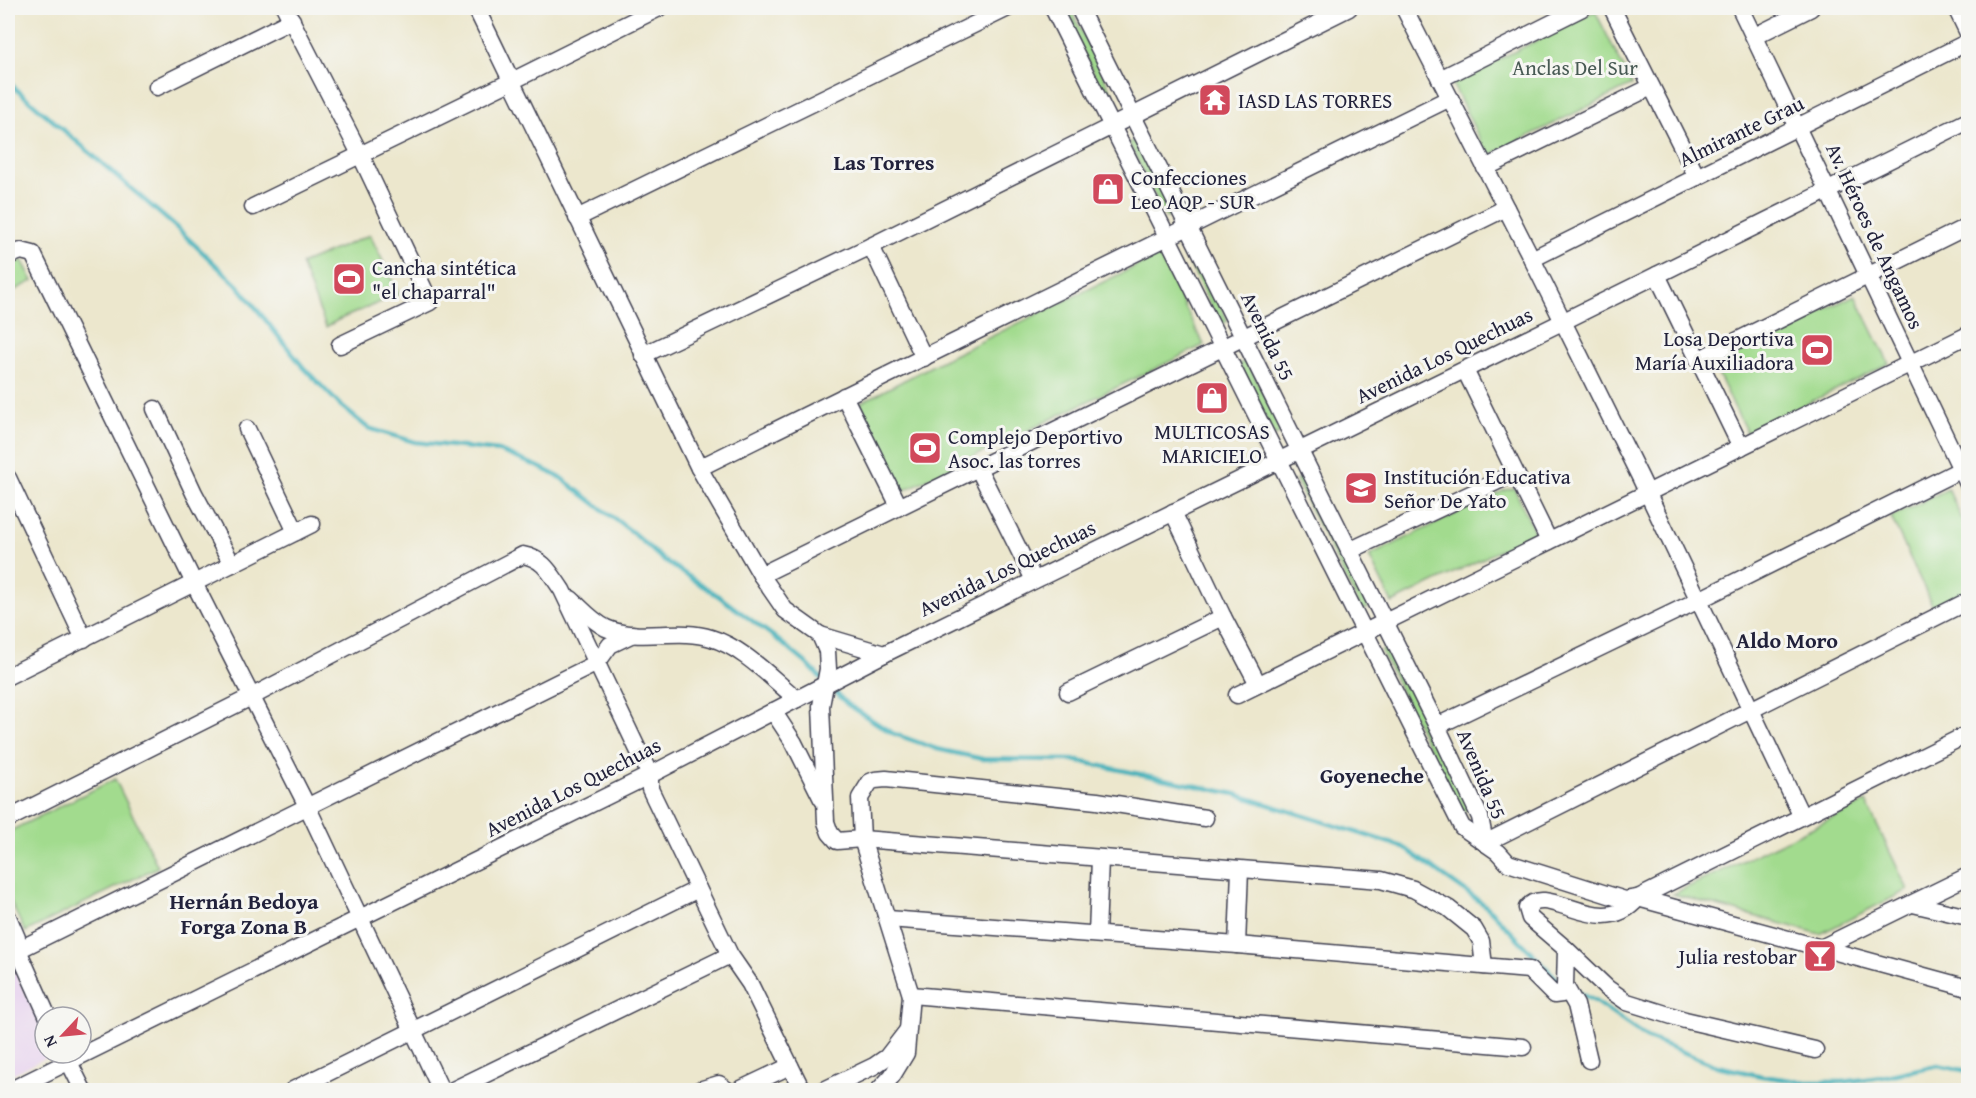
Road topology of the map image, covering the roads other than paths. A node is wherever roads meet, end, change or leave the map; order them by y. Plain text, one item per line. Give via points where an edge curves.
1 (476, 8) edge
2 (659, 8) edge
3 (1008, 8) edge
4 (1053, 8) edge
5 (1079, 8) edge
6 (1349, 8) edge
7 (1404, 8) edge
8 (1582, 8) edge
9 (1612, 8) edge
10 (1740, 8) edge
11 (1811, 8) edge
12 (1956, 8) edge
13 (288, 14) edge
14 (1968, 33) edge
15 (1755, 36) junction
16 (1968, 42) edge
17 (1440, 79) junction
18 (512, 81) junction
19 (157, 87) dead end
20 (1651, 87) junction
21 (1450, 98) junction
22 (1132, 115) junction
23 (1968, 121) edge
24 (1112, 125) junction
25 (1799, 128) junction
26 (360, 154) junction
27 (1485, 168) junction
28 (1697, 177) junction
29 (1828, 190) junction
30 (253, 207) dead end
31 (1506, 208) junction
32 (577, 218) junction
33 (1968, 226) edge
34 (1189, 228) junction
35 (1169, 237) junction
36 (871, 246) junction
37 (8, 256) edge
38 (1532, 259) junction
39 (1657, 275) junction
40 (1869, 276) junction
41 (1562, 322) junction
42 (1968, 335) edge
43 (1244, 337) junction
44 (340, 345) dead end
45 (1224, 347) junction
46 (643, 355) junction
47 (924, 358) junction
48 (1698, 360) junction
49 (1910, 364) junction
50 (1465, 370) junction
51 (844, 396) junction
52 (155, 409) dead end
53 (247, 429) dead end
54 (1741, 447) junction
55 (1299, 450) junction
56 (1279, 461) junction
57 (699, 468) junction
58 (978, 468) junction
59 (1515, 472) junction
60 (1966, 473) edge
61 (8, 478) edge
62 (1648, 494) junction
63 (899, 506) junction
64 (1173, 512) junction
65 (312, 524) dead end
66 (296, 532) junction
67 (1549, 542) junction
68 (1349, 551) junction
69 (232, 564) junction
70 (761, 575) junction
71 (1034, 580) junction
72 (194, 583) junction
73 (562, 590) junction
74 (1699, 600) junction
75 (1968, 602) edge
76 (1223, 617) junction
77 (1384, 622) junction
78 (1364, 632) junction
79 (633, 634) junction
80 (820, 635) junction
81 (84, 639) junction
82 (884, 654) junction
83 (597, 663) junction
84 (8, 676) edge
85 (826, 683) junction
86 (1258, 684) junction
87 (1068, 692) dead end
88 (1237, 695) dead end
89 (252, 696) junction
90 (797, 699) junction
91 (1751, 710) junction
92 (773, 711) junction
93 (1437, 726) junction
94 (1968, 734) edge
95 (650, 775) junction
96 (825, 805) junction
97 (308, 806) junction
98 (1801, 816) junction
99 (1205, 818) dead end
100 (8, 819) edge
101 (862, 839) junction
102 (1485, 843) junction
103 (1100, 859) junction
104 (1240, 870) junction
105 (1968, 876) edge
106 (698, 889) junction
107 (1638, 898) junction
108 (1913, 904) junction
109 (8, 917) edge
110 (1968, 917) edge
111 (360, 919) junction
112 (888, 919) junction
113 (1097, 934) junction
114 (1237, 945) junction
115 (1566, 949) junction
116 (1819, 949) junction
117 (13, 952) edge
118 (730, 955) junction
119 (1484, 966) junction
120 (1565, 986) junction
121 (1968, 988) edge
122 (911, 995) junction
123 (42, 1005) edge
124 (908, 1030) junction
125 (412, 1031) junction
126 (93, 1046) edge
127 (1523, 1047) dead end
128 (1815, 1050) dead end
129 (1589, 1060) dead end
130 (55, 1065) edge
131 (70, 1065) edge
132 (790, 1066) junction
133 (11, 1090) edge
134 (83, 1090) edge
135 (293, 1090) edge
136 (441, 1090) edge
137 (453, 1090) edge
138 (699, 1090) edge
139 (727, 1090) edge
140 (739, 1090) edge
141 (802, 1090) edge
142 (824, 1090) edge
143 (879, 1090) edge

1 - 18 street
2 - 18 street
3 - 32 street
4 - 24 street, Avenida 55
5 - 22 street, Avenida 55
6 - 22 street
7 - 17 street
8 - 17 street
9 - 20 street
10 - 15 street, Av. Héroes de Angamos
11 - 15 street
12 - 14 street
13 - 19 street
13 - 26 street
15 - 25 street, Av. Héroes de Angamos
16 - 25 street, Almirante Grau
17 - 21 street
18 - 26 street
18 - 32 street
20 - 27 street
20 - 28 street
21 - 27 street
21 - 34 street
22 - 24 street
22 - 34 street, Avenida 55
23 - 29 street, Avenida Los Quechuas
24 - 35 street, Avenida 55
24 - 36 street
25 - 28 street, Almirante Grau
25 - 29 street, Av. Héroes de Angamos
26 - 30 street
26 - 44 street via 430,302
27 - 31 street
28 - 38 street, Almirante Grau
29 - 39 street, Avenida Los Quechuas
29 - 40 street, Av. Héroes de Angamos
31 - 38 street
31 - 43 street
32 - 46 street
33 - 40 street
34 - 35 street
34 - 43 street, Avenida 55
35 - 45 street, Avenida 55
35 - 47 street
36 - 46 street
36 - 47 street
37 - 72 street via 21,251 33,254
38 - 41 street
39 - 41 street, Avenida Los Quechuas
39 - 48 street
40 - 48 street
40 - 49 street, Av. Héroes de Angamos
41 - 50 street, Avenida Los Quechuas
41 - 62 street
42 - 49 street
43 - 45 street
43 - 55 street, Avenida 55
45 - 56 street, Avenida 55
45 - 58 street
46 - 57 street
47 - 51 street
48 - 54 street
49 - 54 street
49 - 60 street, Av. Héroes de Angamos
50 - 55 street, Avenida Los Quechuas
50 - 59 street
51 - 57 street
51 - 63 street
52 - 69 street
53 - 66 street
54 - 62 street
55 - 56 street, Avenida Los Quechuas
55 - 68 street, Avenida 55
56 - 64 street, Avenida Los Quechuas
56 - 78 street, Avenida 55
57 - 70 street
58 - 63 street
58 - 71 street
59 - 67 street
59 - 68 street
60 - 74 street
61 - 81 street
62 - 67 street
62 - 74 street
63 - 70 street
64 - 71 street, Avenida Los Quechuas
64 - 76 street
65 - 66 street
66 - 69 street
67 - 77 street
68 - 77 street, Avenida 55
69 - 72 street
70 - 80 street via 785,610
71 - 82 street, Avenida Los Quechuas
72 - 81 street
72 - 89 street
73 - 79 street via 607,628
73 - 83 street
73 - 89 street via 535,557 523,555
74 - 91 street
74 - 93 street
75 - 91 street
76 - 86 street
76 - 87 street
77 - 78 street
77 - 93 street, Avenida 55
78 - 86 street
78 - 102 street, Avenida 55 via 1462,827
79 - 83 street via 610,645
79 - 90 street via 709,637 742,654
80 - 82 street
80 - 85 street via 826,651
81 - 84 street
82 - 85 street, Avenida Los Quechuas
83 - 95 street
83 - 97 street
85 - 90 street, Avenida Los Quechuas
85 - 96 street via 821,706
86 - 88 street
89 - 97 street
89 - 100 street
90 - 92 street, Avenida Los Quechuas
91 - 98 street
91 - 102 street
92 - 95 street, Avenida Los Quechuas
92 - 96 street
93 - 102 street, Avenida 55 via 1480,817
94 - 98 street
95 - 106 street via 650,789
95 - 111 street, Avenida Los Quechuas
96 - 101 street via 826,822 837,841
97 - 111 street
97 - 117 street
98 - 107 street
99 - 101 street via 1097,801 886,779 876,780 865,788 860,798
101 - 103 street
101 - 112 street
102 - 107 street via 1508,863 1625,900
103 - 104 street
103 - 113 street
104 - 114 street
104 - 119 street via 1381,880 1413,889 1448,908 1473,928 1482,941
105 - 108 street
106 - 118 street
106 - 125 street
107 - 115 street via 1630,908 1608,916 1580,912 1541,899 1531,902 1527,908 1530,918
107 - 116 street
108 - 110 street
108 - 116 street
109 - 117 street via 17,938
111 - 125 street
111 - 126 street, Avenida Los Quechuas
112 - 113 street
112 - 122 street
113 - 114 street
114 - 119 street
115 - 120 street
115 - 128 street via 1627,1002 1685,1020
116 - 121 street
117 - 123 street
118 - 132 street via 750,984
118 - 137 street
119 - 120 street via 1529,970 1554,995 1562,994
120 - 129 street via 1576,1005
122 - 124 street
122 - 127 street
124 - 142 street via 887,1057
124 - 143 street via 906,1053
125 - 135 street
125 - 136 street
130 - 133 street, Avenida Los Quechuas
131 - 134 street
132 - 140 street
132 - 141 street
138 - 139 street via 718,1084

